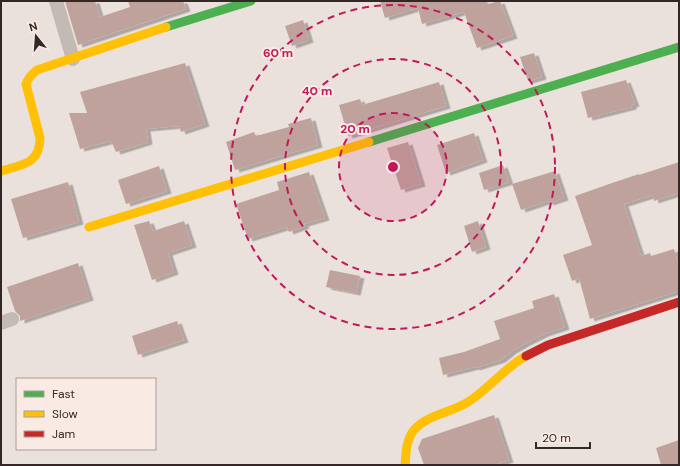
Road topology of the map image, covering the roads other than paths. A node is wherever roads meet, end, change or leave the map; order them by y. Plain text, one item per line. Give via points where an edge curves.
1 (56, 1) edge
2 (252, 1) edge
3 (679, 47) edge
4 (73, 59) junction
5 (1, 171) edge
6 (89, 227) dead end
7 (679, 302) edge
8 (405, 465) edge

1 - 4 street
2 - 4 street
3 - 6 street
4 - 5 street via 37,70 28,78 26,84 40,138 40,152 36,158 28,162
7 - 8 street via 548,345 527,355 472,400 417,426 410,435 406,448

